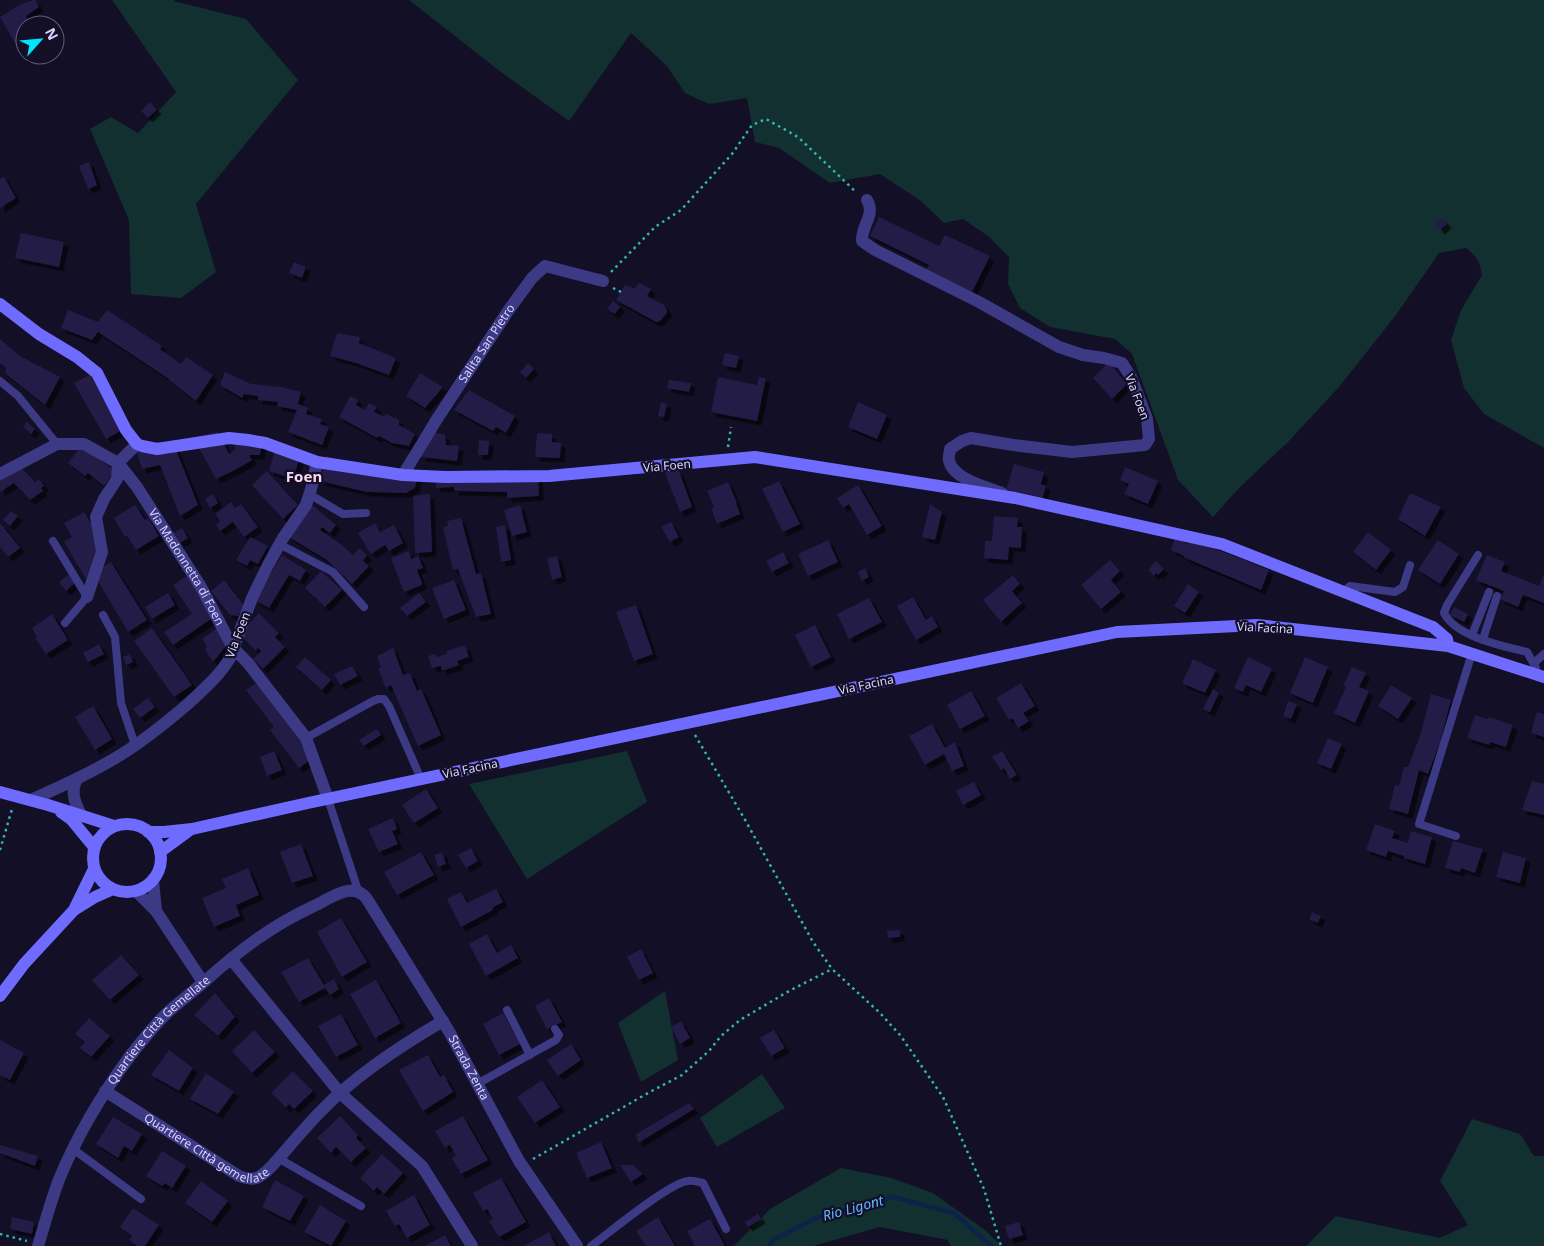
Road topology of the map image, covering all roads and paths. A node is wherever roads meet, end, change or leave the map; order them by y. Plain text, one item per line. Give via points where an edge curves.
1 (867, 200) joint
2 (602, 281) joint
3 (0, 304) edge
4 (0, 381) edge
5 (731, 427) dead end
6 (57, 444) junction
7 (137, 444) junction
8 (727, 453) dead end
9 (317, 462) junction
10 (118, 463) junction
11 (0, 474) edge
12 (403, 475) junction
13 (309, 494) junction
14 (1015, 498) junction
15 (366, 513) dead end
16 (53, 541) dead end
17 (279, 544) junction
18 (1478, 555) dead end
19 (1410, 565) dead end
20 (1343, 592) junction
21 (1489, 592) dead end
22 (1497, 596) dead end
23 (88, 597) junction
24 (364, 607) dead end
25 (103, 614) dead end
26 (65, 623) dead end
27 (1472, 635) junction
28 (1483, 639) junction
29 (1448, 646) junction
30 (233, 648) junction
31 (1472, 653) junction
32 (1544, 654) edge
33 (1538, 671) edge
34 (687, 723) junction
35 (306, 738) junction
36 (135, 745) junction
37 (77, 779) junction
38 (421, 779) junction
39 (0, 792) edge
40 (16, 796) junction
41 (328, 799) junction
42 (31, 800) junction
43 (48, 805) junction
44 (82, 815) junction
45 (114, 826) junction
46 (192, 829) junction
47 (148, 832) junction
48 (1456, 836) dead end
49 (94, 847) junction
50 (0, 850) edge
51 (160, 852) junction
52 (94, 869) junction
53 (153, 880) junction
54 (113, 889) junction
55 (358, 890) junction
56 (136, 891) junction
57 (74, 910) junction
58 (156, 911) junction
59 (230, 959) junction
60 (832, 969) junction
61 (203, 982) junction
62 (0, 996) edge
63 (507, 1010) dead end
64 (443, 1021) junction
65 (555, 1029) dead end
66 (530, 1055) junction
67 (478, 1084) junction
68 (105, 1091) junction
69 (340, 1093) junction
70 (73, 1150) junction
71 (278, 1158) junction
72 (522, 1166) junction
73 (141, 1199) dead end
74 (361, 1206) dead end
75 (726, 1228) dead end
76 (0, 1234) edge
77 (39, 1245) edge
78 (472, 1246) edge
79 (576, 1246) edge
80 (592, 1246) edge
81 (1001, 1246) edge

1 - 2 path via 798,137 766,119 752,125 732,154 681,210 655,227
1 - 14 street, Via Foen via 871,206 870,215 862,241 1058,347 1122,363 1131,377 1147,419 1149,439 1145,445 1072,452 971,438 950,448 948,459 951,467 962,478
2 - 12 street, Salita San Pietro via 545,266 532,278
3 - 7 main road via 97,373 126,430
4 - 6 lane via 18,396
5 - 8 path
6 - 10 street via 84,444
6 - 11 street
7 - 9 main road, Via Foen via 157,449 229,438 265,443
7 - 10 street
9 - 12 main road, Via Foen
9 - 13 street, Via Foen
10 - 23 street via 117,479 96,517 102,552
10 - 30 street, Via Madonnetta di Foen via 137,486 201,587
12 - 14 main road, Via Foen via 445,478 549,476 755,457
13 - 15 lane via 343,514
13 - 17 street, Via Foen via 306,505
14 - 20 main road, Via Foen via 1222,544
16 - 23 lane
17 - 24 lane via 333,572
17 - 30 street, Via Foen via 252,598
18 - 27 lane via 1444,613 1454,625
19 - 20 lane via 1403,587 1395,592 1350,586
20 - 29 main road, Via Foen via 1433,627 1447,639
21 - 27 lane
22 - 28 lane
23 - 26 lane
25 - 36 lane via 115,637 121,704
27 - 28 lane
28 - 33 lane via 1527,652
29 - 31 main road, Via Facina
29 - 34 main road, Via Facina via 1257,626 1117,632
30 - 35 street, Via Madonnetta di Foen
30 - 36 street, Via Foen via 225,666 204,689 165,724
31 - 33 main road, Via Facina
31 - 48 lane via 1419,824
32 - 33 lane
34 - 38 main road, Via Facina
34 - 60 path via 813,942
35 - 38 lane via 378,699 384,700
35 - 41 street, Via Madonnetta di Foen
36 - 37 street, Via Foen
37 - 42 street, Via Foen
37 - 44 street via 74,799
38 - 41 main road, Via Facina
39 - 40 main road
40 - 42 main road
40 - 50 path
41 - 46 main road, Via Facina
41 - 55 lane
42 - 43 main road
43 - 44 main road
43 - 49 main road via 72,820
44 - 45 main road
45 - 47 main road via 127,824
45 - 49 main road via 106,830
46 - 47 main road, Via Facina
46 - 51 main road, Via Facina
47 - 51 main road via 154,837
49 - 52 main road
51 - 53 main road via 160,866
52 - 54 main road via 99,878
52 - 57 main road
53 - 56 main road
53 - 58 street
54 - 56 main road
54 - 57 main road
55 - 59 street, Quartiere Città Gemellate via 347,890 293,916 262,934
55 - 64 street, Strada Zenta via 364,894
56 - 58 street
57 - 62 main road via 24,964
58 - 61 street
59 - 61 street, Quartiere Città Gemellate
59 - 69 street
60 - 72 path via 740,1020 682,1075
60 - 81 path via 900,1035 944,1097 984,1189
61 - 68 street, Quartiere Città Gemellate via 159,1021
63 - 66 lane
64 - 67 street, Strada Zenta
64 - 69 street, Quartiere Città gemellate via 393,1052
65 - 66 lane via 559,1035 556,1040
66 - 67 lane
67 - 72 street, Strada Zenta
68 - 70 street, Quartiere Città Gemellate
68 - 71 street, Quartiere Città gemellate via 246,1179 258,1178
69 - 71 street, Quartiere Città gemellate
69 - 78 street via 422,1166
70 - 73 lane
70 - 77 street, Quartiere Città Gemellate via 54,1194
71 - 74 lane
72 - 79 street, Strada Zenta
75 - 80 lane via 703,1183 688,1180 661,1194
76 - 77 path

